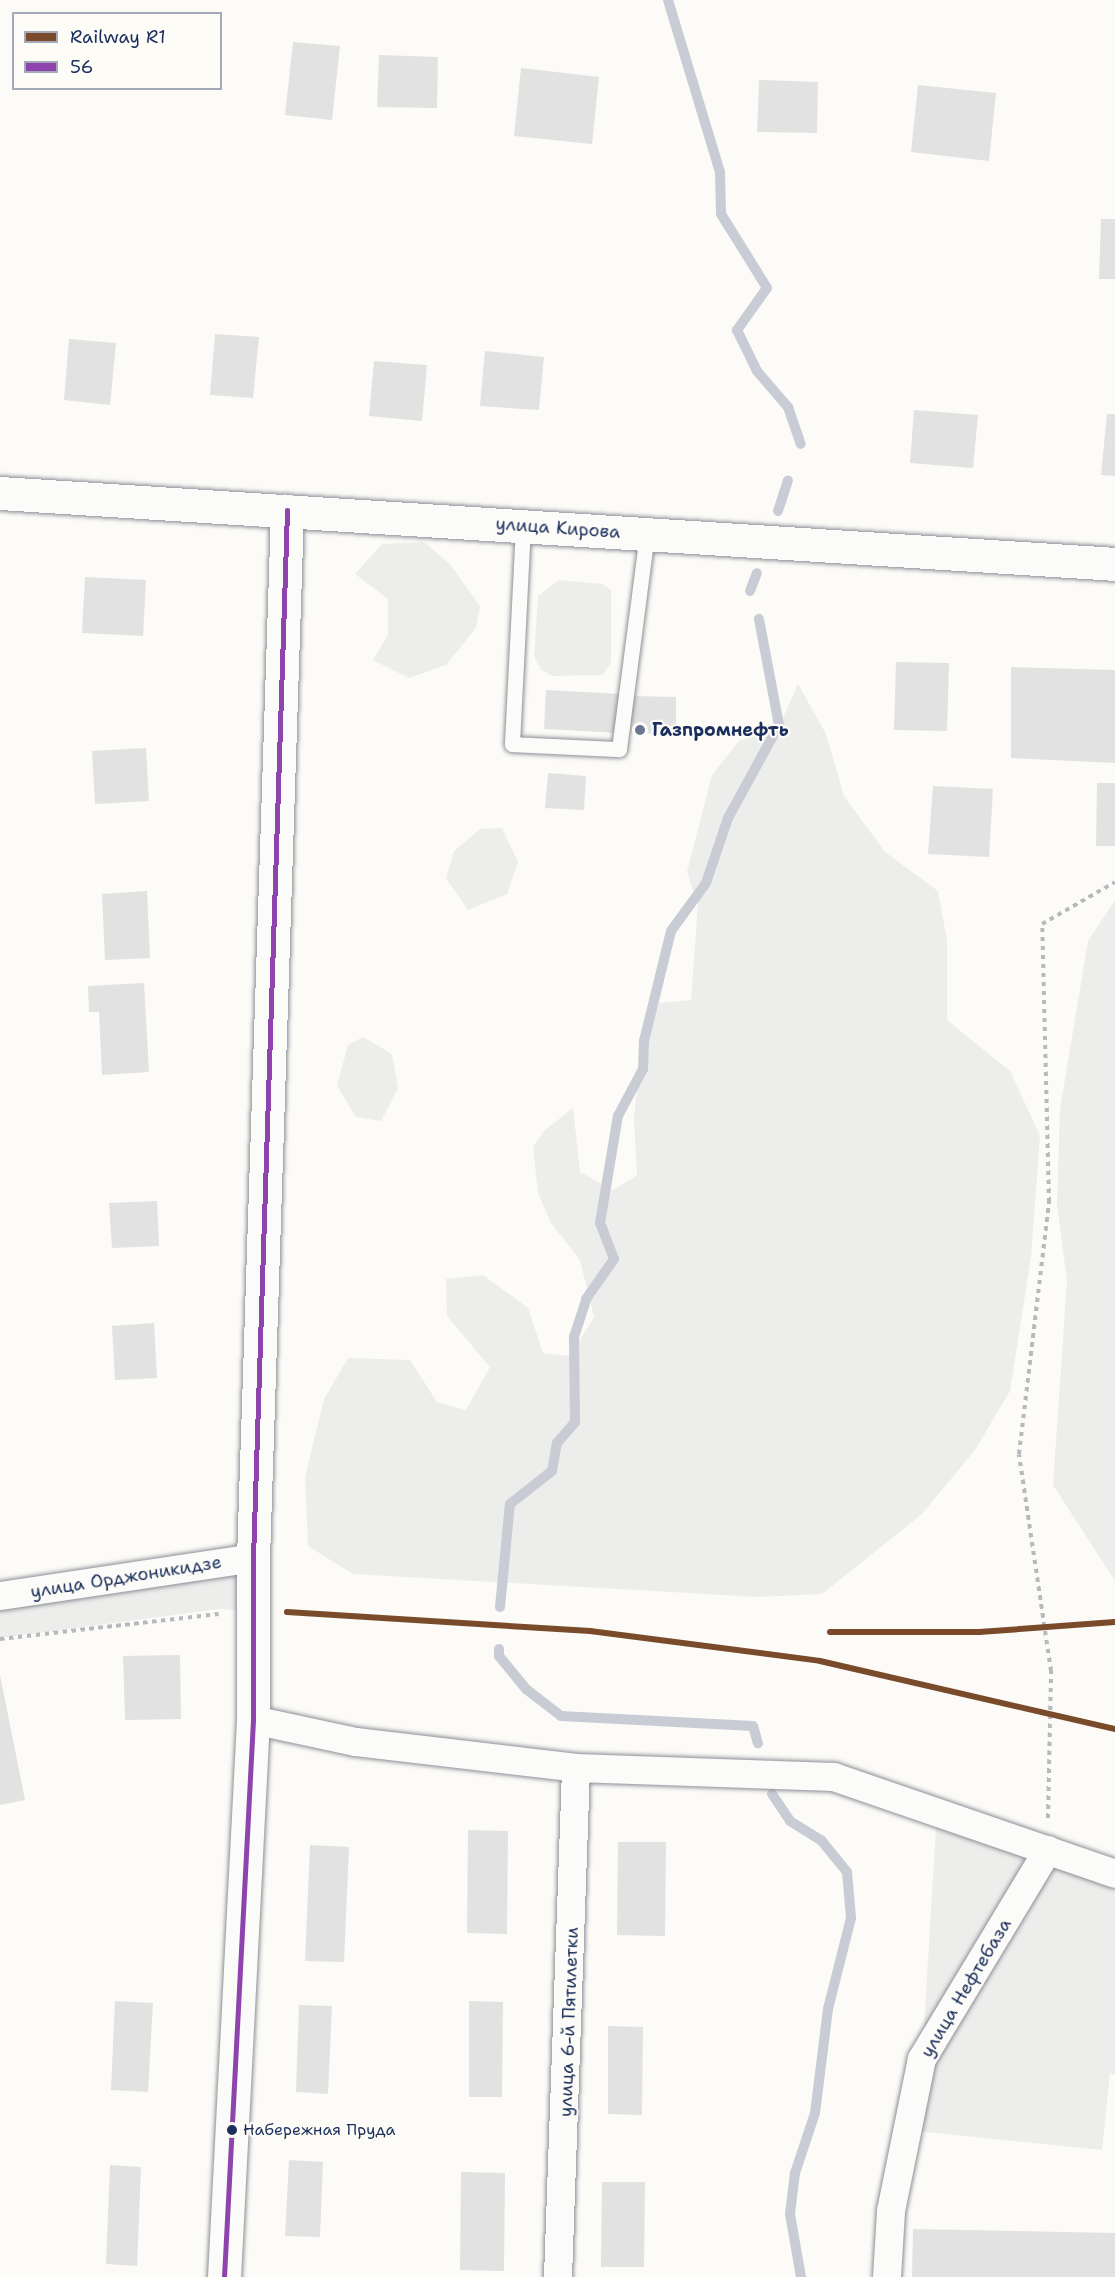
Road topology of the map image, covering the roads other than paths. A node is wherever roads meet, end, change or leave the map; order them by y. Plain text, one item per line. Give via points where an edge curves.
1 (0, 493) edge
2 (287, 511) junction
3 (524, 526) junction
4 (647, 534) junction
5 (1115, 564) edge
6 (253, 1558) junction
7 (0, 1596) edge
8 (253, 1720) junction
9 (576, 1768) junction
10 (1048, 1850) junction
11 (1115, 1874) edge
12 (224, 2277) edge
13 (558, 2277) edge
14 (887, 2277) edge

1 - 2 street, улица Кирова
2 - 3 street, улица Кирова
2 - 6 street
3 - 4 street, улица Кирова
3 - 4 lane via 512,744 619,749
4 - 5 street, улица Кирова
6 - 7 street, улица Орджоникидзе
6 - 8 street
8 - 9 street via 356,1742
8 - 12 street
9 - 10 street via 834,1777
9 - 13 street, улица 6-й Пятилетки
10 - 11 street
10 - 14 street, улица Нефтебаза via 922,2059 891,2211

